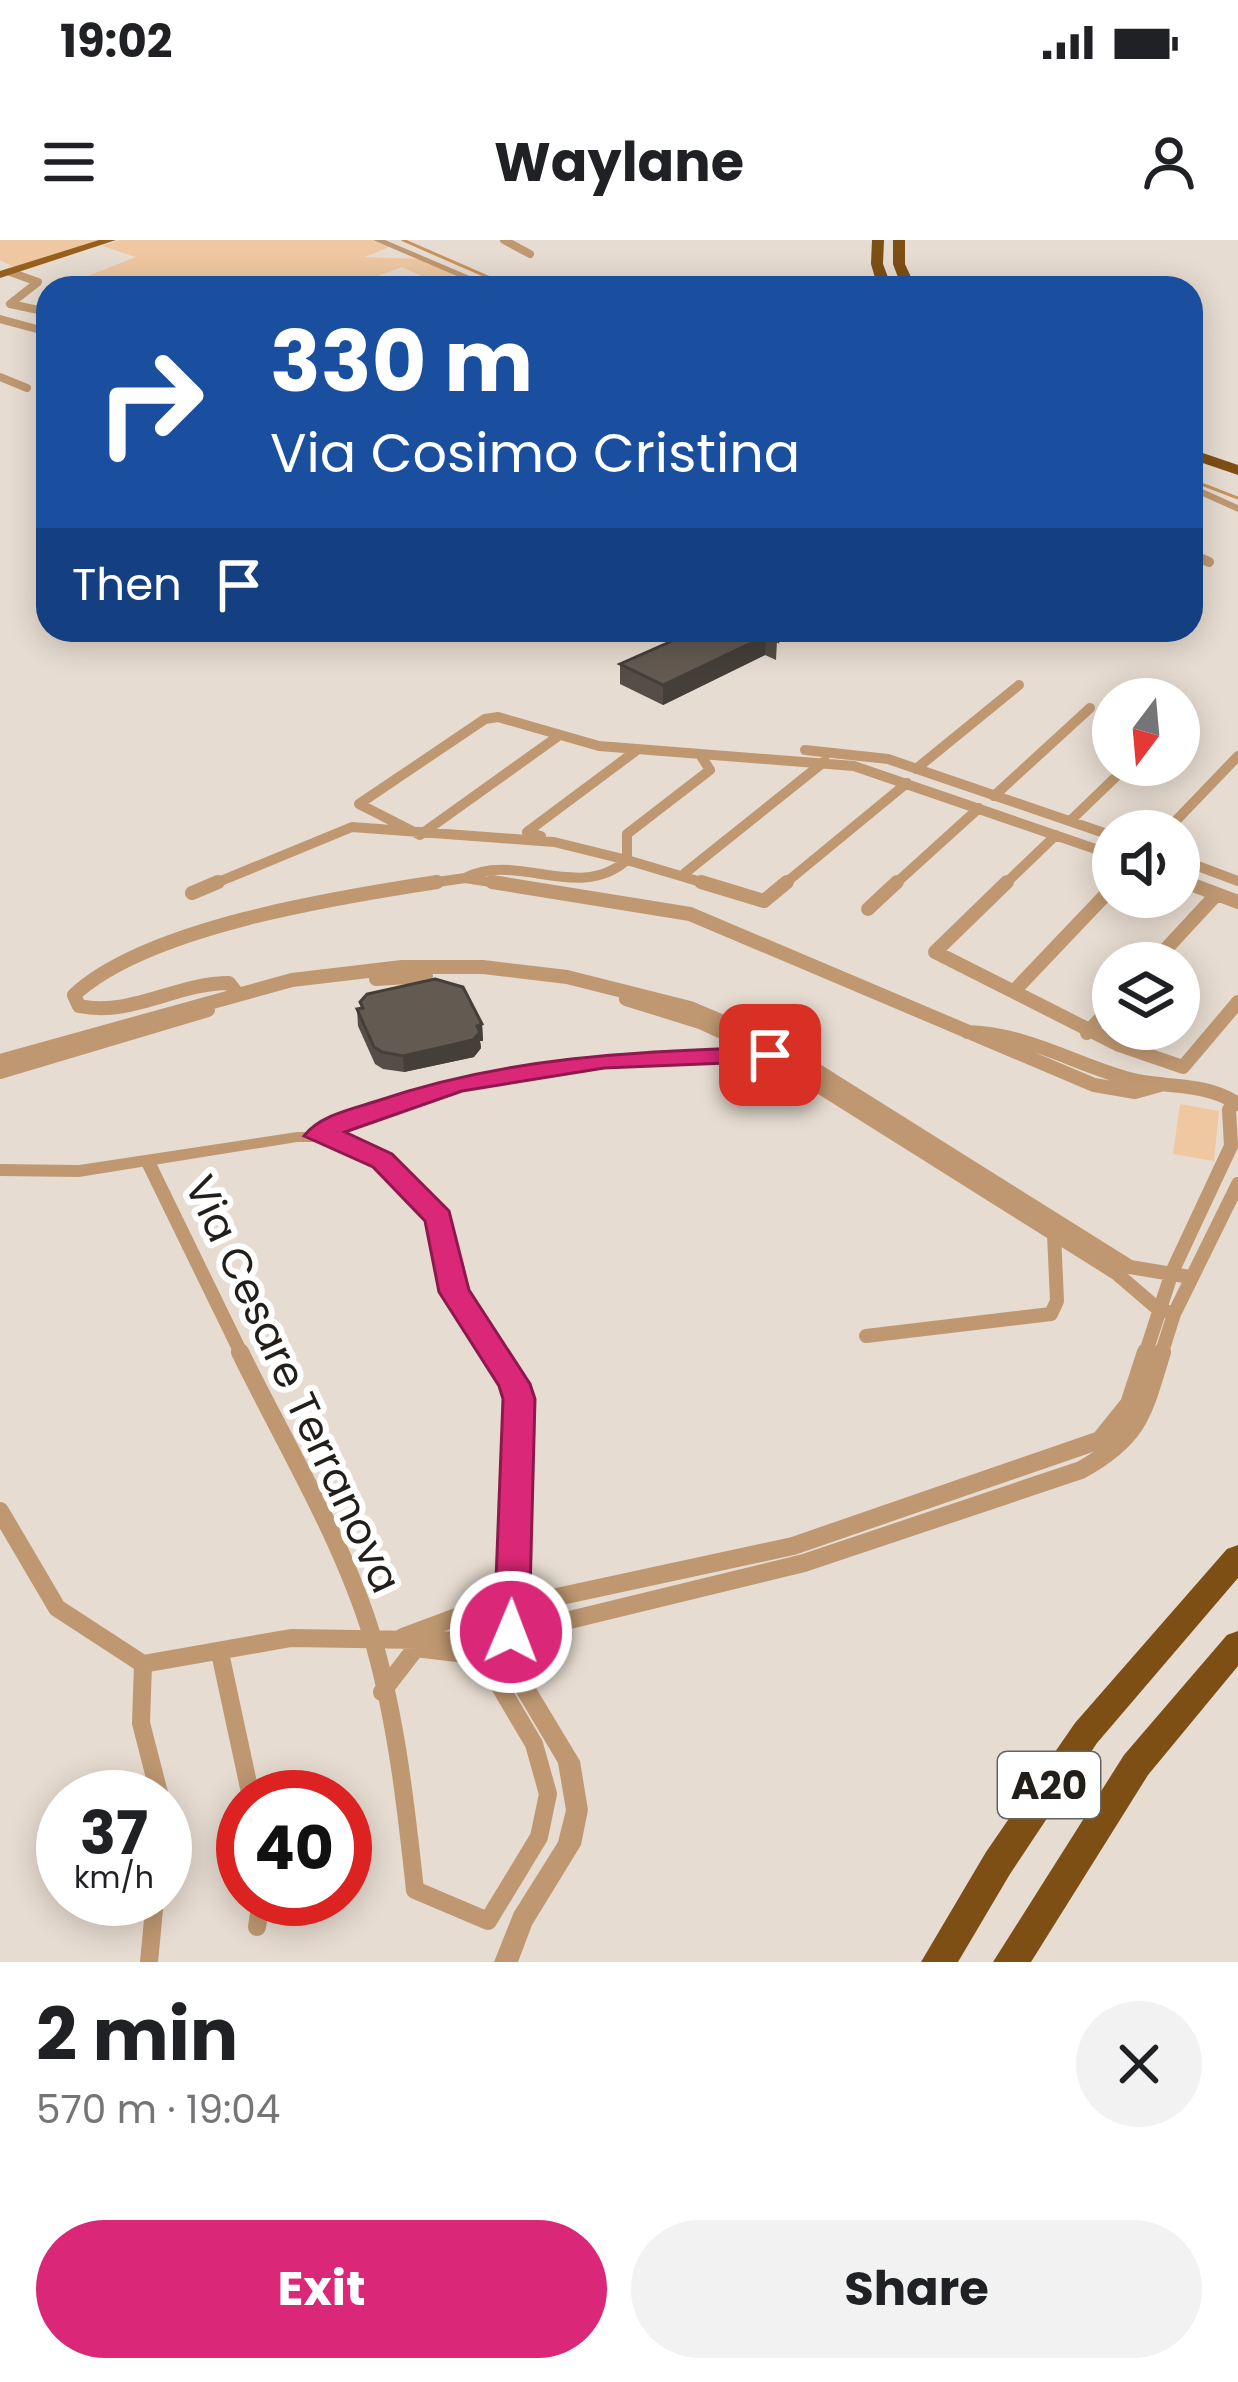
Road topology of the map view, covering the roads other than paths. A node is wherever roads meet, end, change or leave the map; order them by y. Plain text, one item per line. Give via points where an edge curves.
1 (110, 240) edge
2 (377, 240) edge
3 (504, 240) edge
4 (878, 240) edge
5 (899, 240) edge
6 (530, 254) dead end
7 (5, 273) edge
8 (464, 276) edge
9 (881, 276) edge
10 (904, 276) edge
11 (36, 281) edge
12 (36, 284) edge
13 (36, 309) edge
14 (0, 319) edge
15 (36, 329) edge
16 (0, 377) edge
17 (27, 388) dead end
18 (1203, 446) edge
19 (1203, 458) edge
20 (1238, 458) edge
21 (1238, 470) edge
22 (1203, 493) edge
23 (1238, 509) edge
24 (1203, 559) edge
25 (1209, 562) dead end
26 (1019, 685) dead end
27 (1090, 708) dead end
28 (557, 737) junction
29 (637, 750) junction
30 (706, 756) junction
31 (1238, 756) edge
32 (825, 761) junction
33 (916, 769) junction
34 (907, 783) junction
35 (1106, 786) edge
36 (994, 796) junction
37 (979, 808) junction
38 (1186, 810) edge
39 (1070, 821) junction
40 (1092, 829) edge
41 (420, 835) junction
42 (1057, 835) junction
43 (570, 844) junction
44 (1092, 848) edge
45 (627, 860) junction
46 (1200, 866) edge
47 (686, 873) junction
48 (465, 878) junction
49 (1237, 878) edge
50 (1200, 889) edge
51 (192, 893) dead end
52 (1216, 895) junction
53 (1238, 902) edge
54 (1092, 908) edge
55 (868, 909) dead end
56 (1172, 942) edge
57 (1016, 988) junction
58 (236, 992) junction
59 (1238, 1002) edge
60 (1092, 1028) edge
61 (1087, 1033) junction
62 (776, 1052) junction
63 (0, 1061) edge
64 (0, 1072) edge
65 (1236, 1103) edge
66 (318, 1136) junction
67 (1234, 1153) edge
68 (148, 1162) junction
69 (0, 1170) edge
70 (1238, 1184) edge
71 (1054, 1234) junction
72 (1181, 1274) junction
73 (1166, 1312) junction
74 (866, 1336) dead end
75 (0, 1511) edge
76 (1238, 1557) edge
77 (510, 1605) junction
78 (511, 1632) junction
79 (372, 1637) junction
80 (413, 1642) junction
81 (1235, 1648) edge
82 (220, 1653) junction
83 (143, 1664) junction
84 (382, 1693) junction
85 (153, 1770) edge
86 (245, 1770) edge
87 (152, 1926) edge
88 (149, 1962) edge
89 (506, 1962) edge
90 (939, 1962) edge
91 (1011, 1962) edge

1 - 7 main road
2 - 8 street
3 - 6 street
4 - 9 highway
5 - 10 highway
7 - 11 street
12 - 13 street via 10,304
14 - 15 street
16 - 17 street
18 - 20 highway
19 - 21 highway
22 - 23 street
24 - 25 street
26 - 33 street
27 - 36 street
28 - 29 street
28 - 41 street
28 - 41 street via 513,719 485,719 359,804
29 - 30 street
29 - 43 street via 527,832
30 - 32 street
30 - 33 street via 822,751
30 - 45 street via 710,770 627,834
31 - 38 street
32 - 34 street
32 - 47 street
33 - 36 street
34 - 37 street
34 - 47 street via 764,901
35 - 39 street
36 - 39 street
37 - 42 street
37 - 55 street
39 - 40 street
41 - 43 street
41 - 51 street via 352,827
42 - 44 street
42 - 57 street via 935,952
43 - 45 street
45 - 47 street
45 - 48 street via 609,874 572,879 482,870
46 - 49 street
48 - 58 street via 293,904 172,944 74,995 85,1010 101,1012 220,982
48 - 65 street via 690,914 962,1032 1015,1032 1120,1076 1199,1084
50 - 52 street
52 - 53 street
52 - 56 street
54 - 57 street
57 - 61 street
58 - 62 street via 402,968 525,971 653,996 729,1022
58 - 63 street
59 - 61 street via 1184,1067
60 - 61 street
62 - 64 street via 596,992 416,976 249,997
62 - 66 street via 604,1060 457,1083
62 - 71 street
62 - 72 street via 1130,1268
65 - 67 street via 1229,1110
66 - 68 street
66 - 77 street via 382,1160 439,1217 454,1292 514,1384
67 - 72 street
68 - 69 street via 79,1172
68 - 79 street, Via Cesare Terranova
70 - 72 street
71 - 73 street
71 - 74 street via 1051,1314
72 - 73 street
73 - 77 street via 1129,1404 1086,1448 793,1546
73 - 78 street via 1139,1426 1101,1460 804,1563
75 - 83 street via 58,1608
76 - 90 highway, A20 via 1064,1764
77 - 78 street
77 - 80 street via 467,1612
78 - 80 street via 458,1645
78 - 89 street via 513,1669 578,1793 569,1845
79 - 80 street
79 - 82 street via 290,1638
79 - 84 street, Via Cesare Terranova
80 - 84 street
80 - 84 street, Via Cesare Terranova via 482,1656 547,1768 546,1824 488,1921 416,1890
81 - 91 highway, A20 via 1136,1765
82 - 83 street
82 - 86 street
83 - 85 street via 141,1723
87 - 88 street

